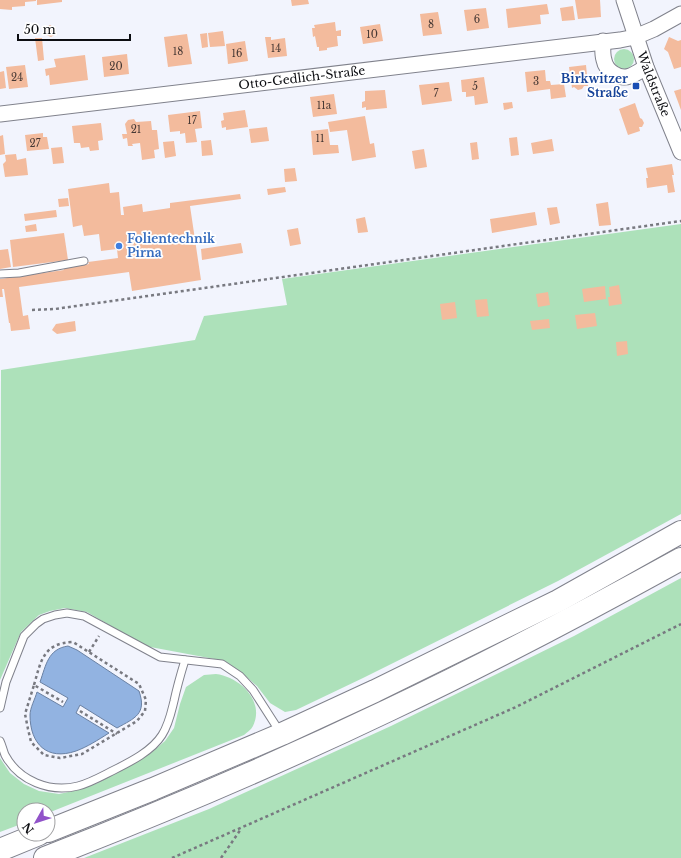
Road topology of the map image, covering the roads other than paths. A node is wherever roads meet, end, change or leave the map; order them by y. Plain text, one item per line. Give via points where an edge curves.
1 (624, 0) edge
2 (681, 14) edge
3 (635, 37) junction
4 (603, 41) junction
5 (646, 67) junction
6 (0, 114) edge
7 (681, 152) edge
8 (84, 261) dead end
9 (0, 274) edge
10 (681, 532) edge
11 (681, 559) edge
12 (185, 660) junction
13 (0, 708) edge
14 (282, 734) junction
15 (0, 741) edge
16 (56, 828) edge
17 (20, 842) edge
18 (0, 850) edge
19 (45, 858) edge

1 - 3 street
2 - 3 street, Otto-Gedlich-Straße
3 - 4 street, Otto-Gedlich-Straße
3 - 5 street, Waldstraße
4 - 5 street via 604,59 613,73 626,77
4 - 6 street, Otto-Gedlich-Straße
5 - 7 street, Waldstraße
8 - 9 lane
10 - 14 highway via 558,601
11 - 19 highway via 570,620 389,710 152,816
12 - 13 lane via 160,657 84,616 66,613 55,615 43,619 24,636 6,682
12 - 14 lane via 222,664 240,676 253,690
12 - 15 lane via 169,722 162,736 150,748 123,766 95,779 78,786 59,789 40,785 16,769 6,756
14 - 16 highway
17 - 18 highway

